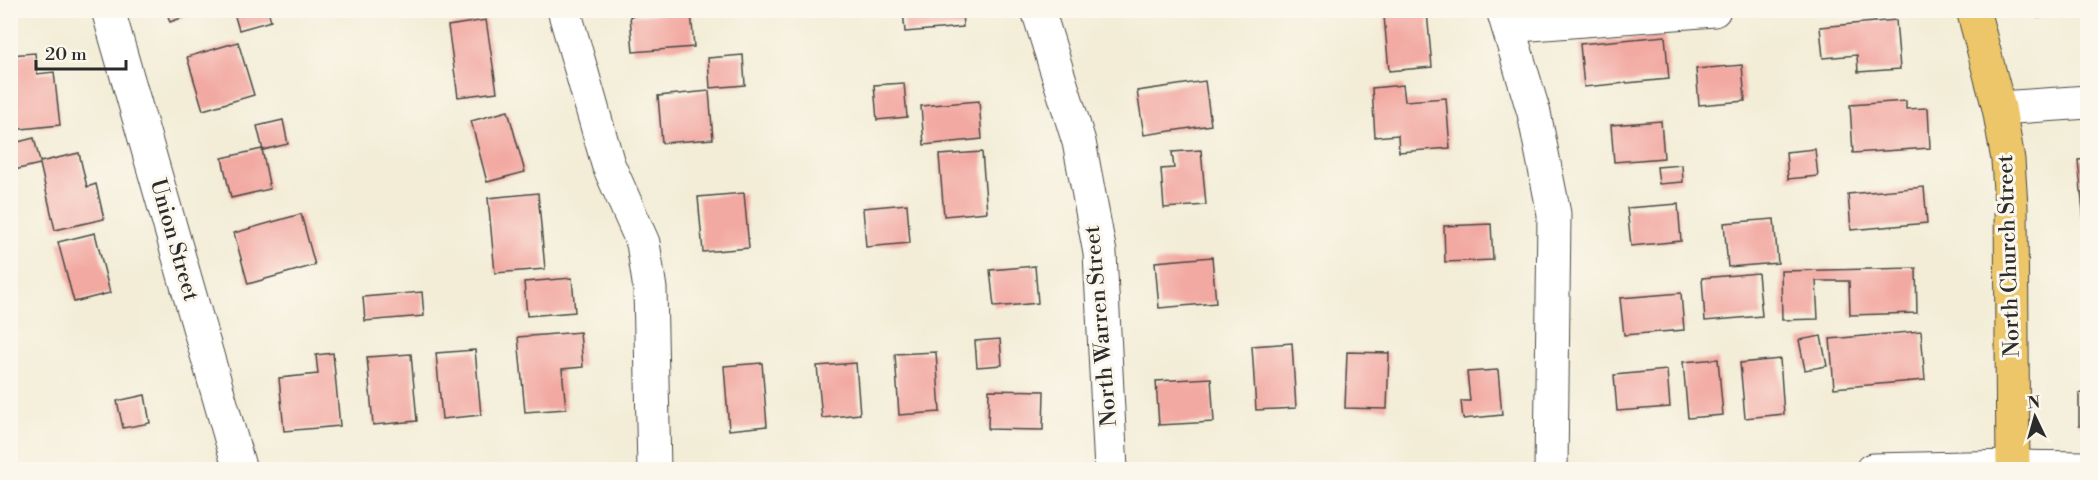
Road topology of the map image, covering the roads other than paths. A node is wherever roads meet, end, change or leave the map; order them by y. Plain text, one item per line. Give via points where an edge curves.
1 (108, 10) edge
2 (564, 10) edge
3 (1038, 10) edge
4 (1714, 10) edge
5 (1973, 10) edge
6 (1506, 18) edge
7 (2088, 102) edge
8 (1999, 108) junction
9 (2013, 468) edge
10 (2088, 468) edge
11 (240, 470) edge
12 (654, 470) edge
13 (1112, 470) edge
14 (1551, 470) edge
15 (1872, 470) edge

1 - 11 street, Union Street
2 - 12 street via 608,164 643,243 650,289
3 - 13 street, North Warren Street via 1079,142 1100,253
4 - 6 street
5 - 8 main road, North Church Street
6 - 14 street via 1534,113 1554,214
7 - 8 street
8 - 9 main road, North Church Street via 2011,206
9 - 10 street
9 - 15 street

